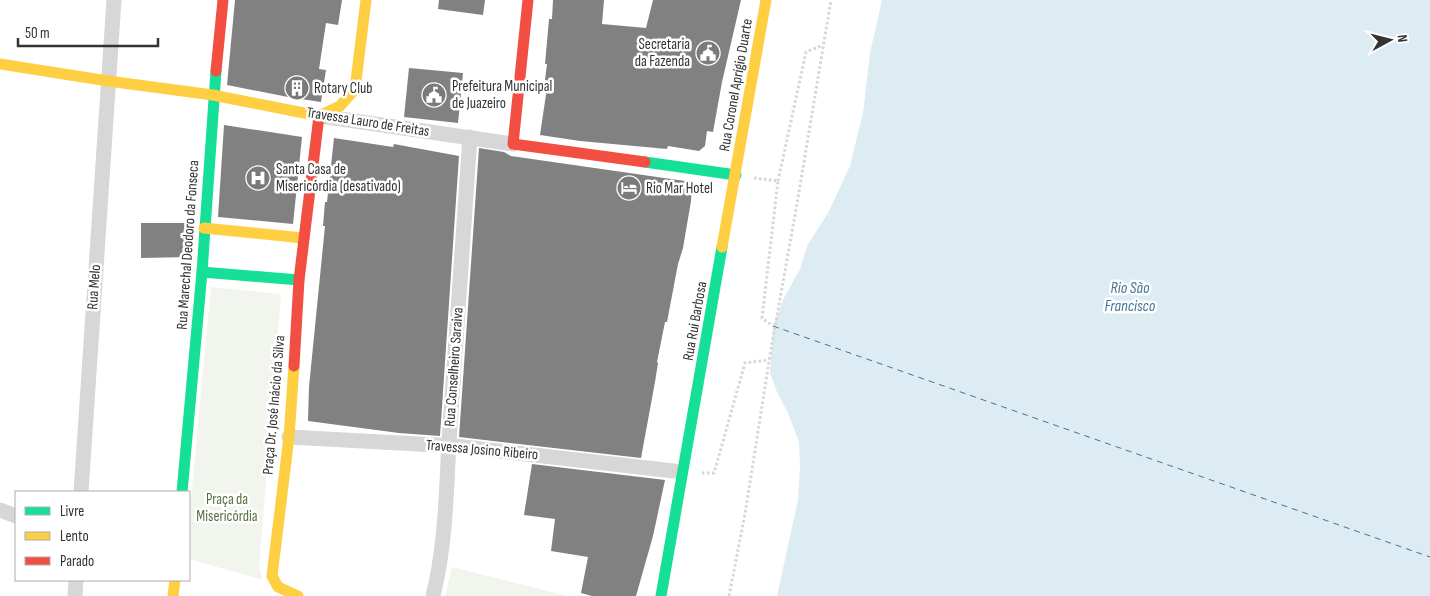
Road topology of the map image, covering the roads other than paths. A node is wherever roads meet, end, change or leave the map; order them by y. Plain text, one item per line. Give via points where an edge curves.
1 (114, 0) edge
2 (223, 0) edge
3 (366, 0) edge
4 (528, 0) edge
5 (766, 0) edge
6 (0, 64) edge
7 (108, 81) junction
8 (213, 95) junction
9 (318, 116) junction
10 (470, 137) junction
11 (513, 144) junction
12 (736, 176) junction
13 (204, 228) junction
14 (303, 238) junction
15 (202, 272) junction
16 (299, 280) junction
17 (289, 437) junction
18 (449, 446) junction
19 (678, 471) junction
20 (81, 491) edge
21 (182, 491) edge
22 (0, 510) edge
23 (15, 516) edge
24 (76, 581) edge
25 (175, 581) edge
26 (75, 596) edge
27 (173, 596) edge
28 (298, 596) edge
29 (433, 596) edge
30 (661, 596) edge

1 - 7 street, Rua Melo
2 - 8 street, Rua Marechal Deodoro da Fonseca
3 - 9 street via 355,89 342,106
4 - 11 street
5 - 12 street, Rua Coronel Aprígio Duarte
6 - 7 street, Travessa Lauro de Freitas
7 - 8 street, Travessa Lauro de Freitas
7 - 20 street, Rua Melo
8 - 9 street, Travessa Lauro de Freitas
8 - 13 street, Rua Marechal Deodoro da Fonseca
9 - 10 street, Travessa Lauro de Freitas
9 - 14 street, Praça Dr. José Inácio da Silva
10 - 11 street, Travessa Lauro de Freitas
10 - 18 street, Rua Conselheiro Saraiva
11 - 12 street, Travessa Lauro de Freitas
12 - 19 street, Rua Rui Barbosa
13 - 14 street
13 - 15 street, Rua Marechal Deodoro da Fonseca
14 - 16 street, Praça Dr. José Inácio da Silva
15 - 16 street
15 - 21 street, Rua Marechal Deodoro da Fonseca
16 - 17 street, Praça Dr. José Inácio da Silva
17 - 18 street, Travessa Josino Ribeiro
17 - 28 street, Praça Dr. José Inácio da Silva via 272,576 274,586
18 - 19 street, Travessa Josino Ribeiro
18 - 29 street, Rua Conselheiro Saraiva via 445,534
19 - 30 street, Rua Rui Barbosa
22 - 23 street
24 - 26 street
25 - 27 street

